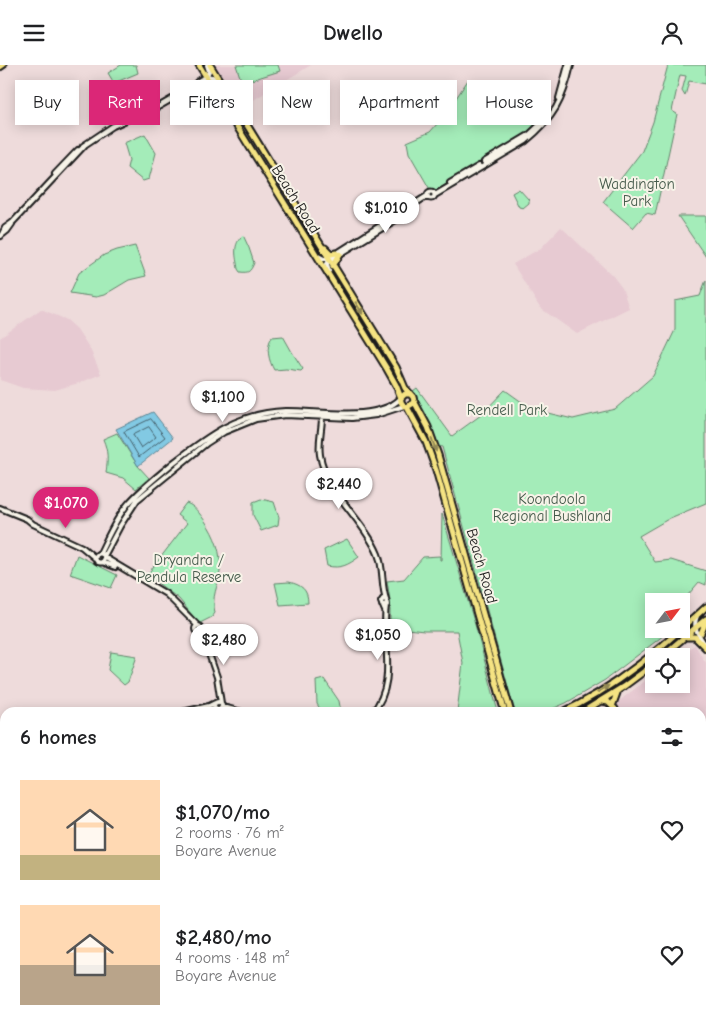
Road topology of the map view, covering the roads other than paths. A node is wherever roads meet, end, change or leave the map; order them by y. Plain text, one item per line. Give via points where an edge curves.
1 (3, 65) edge
2 (199, 65) edge
3 (209, 65) edge
4 (569, 65) edge
5 (0, 67) edge
6 (206, 77) junction
7 (200, 80) edge
8 (203, 80) edge
9 (208, 80) edge
10 (217, 80) edge
11 (219, 80) edge
12 (170, 101) edge
13 (236, 125) edge
14 (247, 125) edge
15 (279, 177) junction
16 (272, 183) junction
17 (0, 236) edge
18 (319, 243) junction
19 (338, 254) junction
20 (316, 255) junction
21 (329, 260) junction
22 (333, 266) junction
23 (334, 283) junction
24 (410, 394) junction
25 (400, 398) junction
26 (414, 401) junction
27 (405, 406) junction
28 (365, 412) junction
29 (381, 414) junction
30 (321, 415) junction
31 (172, 467) junction
32 (144, 487) junction
33 (147, 491) junction
34 (0, 508) edge
35 (118, 525) junction
36 (100, 557) junction
37 (706, 607) edge
38 (698, 614) junction
39 (706, 620) edge
40 (690, 622) edge
41 (690, 626) edge
42 (695, 629) junction
43 (701, 633) junction
44 (671, 638) edge
45 (683, 639) junction
46 (706, 642) edge
47 (672, 648) edge
48 (706, 648) edge
49 (645, 670) edge
50 (623, 687) junction
51 (601, 701) junction
52 (219, 704) junction
53 (210, 706) joint
54 (205, 707) edge
55 (217, 707) edge
56 (225, 707) edge
57 (376, 707) edge
58 (503, 707) edge
59 (509, 707) edge
60 (572, 707) edge
61 (591, 707) edge

1 - 5 main road
2 - 6 main road, Beach Road
3 - 6 street
3 - 11 main road, Beach Road
4 - 19 street via 556,104 537,128 434,194 428,193 428,197
6 - 7 street
6 - 8 street
6 - 9 main road, Beach Road
6 - 10 street
12 - 17 street via 101,133 84,146
13 - 16 main road, Beach Road
14 - 15 main road, Beach Road
15 - 16 main road via 276,184
15 - 18 main road, Beach Road
16 - 20 main road, Beach Road
18 - 19 main road via 331,254
18 - 21 main road, Beach Road
19 - 21 street
19 - 22 main road
20 - 21 street
20 - 23 main road, Beach Road
21 - 22 main road, Beach Road
21 - 23 street via 326,265
22 -> 24 main road, Beach Road
23 - 25 main road, Beach Road via 396,385
24 - 25 main road
24 - 26 main road
25 - 27 main road
25 - 28 street via 385,408
26 - 27 main road
26 -> 59 main road, Beach Road via 438,455
27 - 29 street
27 - 58 main road, Beach Road via 426,441 436,470
28 - 29 street
28 - 30 street
29 - 30 street via 352,418
30 - 31 street via 284,411 238,420 204,438
30 - 57 street via 322,463 333,485 363,527 382,565 384,599 381,602 385,611 388,670 386,685
31 - 32 street
31 - 33 street
32 - 33 street
32 - 35 street via 127,505
33 - 35 street
34 - 36 street
35 - 36 street
36 - 52 street via 166,594 190,618 204,642 217,677
37 - 38 main road
38 - 40 main road
38 - 42 street
39 - 42 main road
39 - 43 main road
41 - 42 street
42 - 43 street
42 - 45 main road
42 - 48 street
43 - 46 street
60 -> 44 main road via 623,677
45 - 47 main road
45 - 48 main road via 695,637
49 - 50 main road
50 - 51 main road
50 - 51 main road via 615,697 614,707
51 - 61 main road
52 - 53 street
52 - 55 street
52 - 56 street
53 - 54 street

